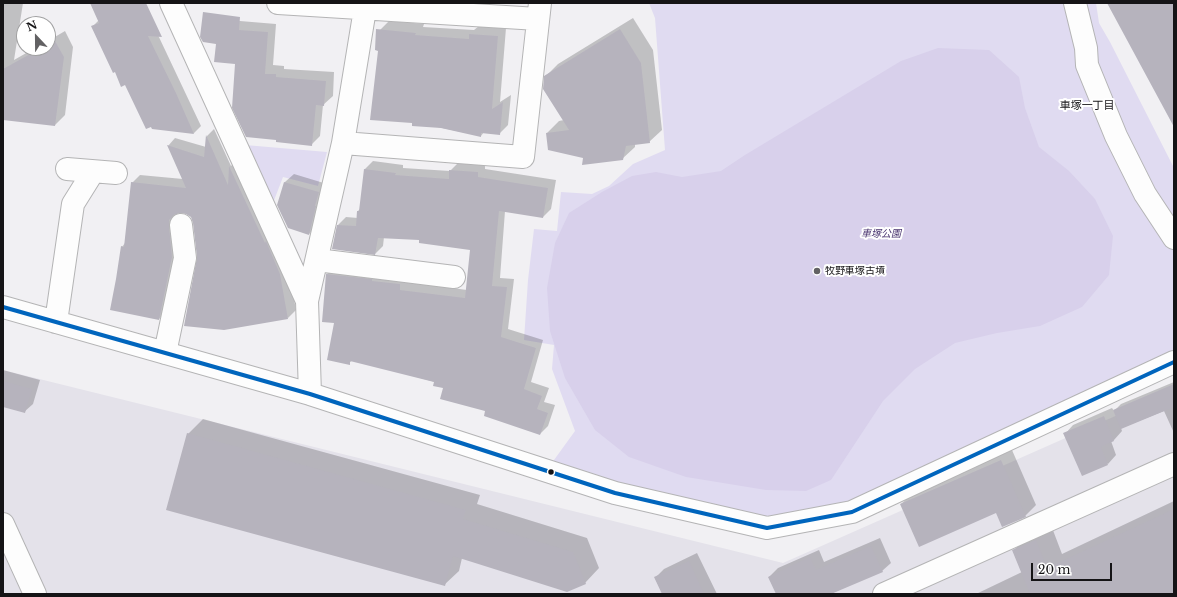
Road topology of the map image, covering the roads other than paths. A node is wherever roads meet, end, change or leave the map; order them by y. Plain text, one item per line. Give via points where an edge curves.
1 (171, 3) edge
2 (278, 3) edge
3 (1075, 3) edge
4 (366, 6) edge
5 (539, 11) edge
6 (343, 143) junction
7 (67, 169) dead end
8 (94, 172) junction
9 (116, 173) dead end
10 (181, 225) dead end
11 (1174, 238) edge
12 (317, 260) junction
13 (454, 277) dead end
14 (307, 302) junction
15 (3, 307) edge
16 (56, 322) junction
17 (165, 353) junction
18 (1174, 362) edge
19 (310, 394) junction
20 (1174, 464) edge
21 (3, 524) edge
22 (35, 594) edge
23 (884, 594) edge

1 - 14 street
2 - 4 street
3 - 11 street via 1088,64 1116,136 1145,194
4 - 5 street
4 - 6 street
5 - 6 street via 523,157
6 - 12 street
7 - 8 street
8 - 9 street
8 - 16 street via 74,204
10 - 17 street via 185,258
12 - 13 street
12 - 14 street
14 - 19 street
15 - 16 street
16 - 17 street
17 - 19 street
18 - 19 street via 852,512 767,528 615,493
20 - 23 street
21 - 22 street

